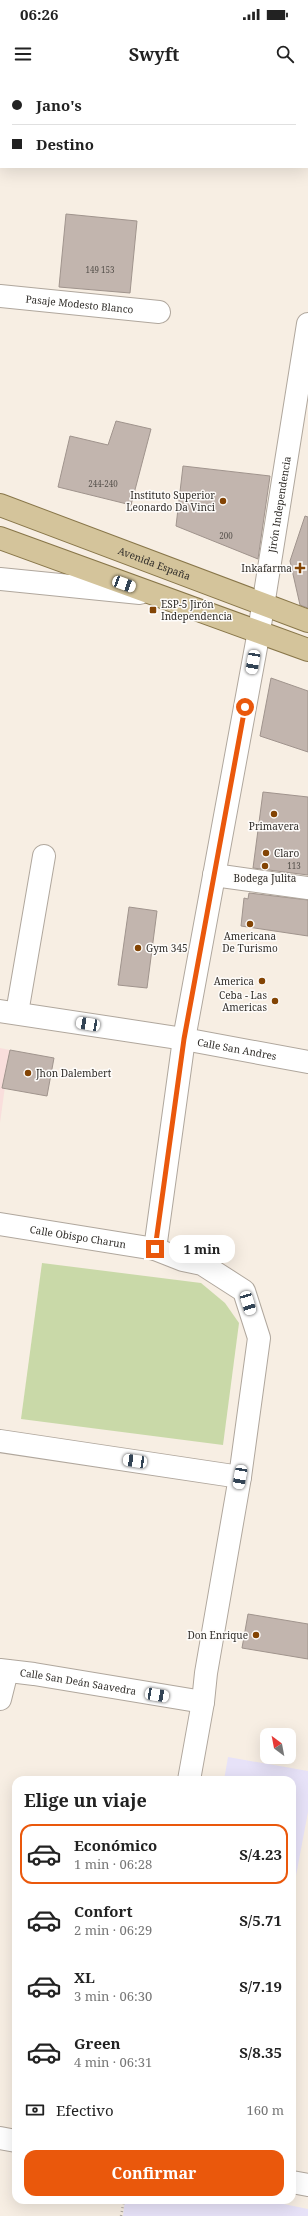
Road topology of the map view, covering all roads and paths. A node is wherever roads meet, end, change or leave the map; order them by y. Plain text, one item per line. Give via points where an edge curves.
1 (0, 296) edge
2 (159, 312) dead end
3 (308, 324) edge
4 (0, 505) edge
5 (0, 538) edge
6 (0, 579) edge
7 (151, 594) junction
8 (263, 604) junction
9 (308, 621) edge
10 (259, 631) junction
11 (308, 650) edge
12 (44, 856) dead end
13 (214, 875) junction
14 (308, 888) edge
15 (8, 1012) edge
16 (184, 1039) junction
17 (308, 1062) edge
18 (0, 1224) edge
19 (155, 1249) junction
20 (0, 1441) edge
21 (240, 1477) junction
22 (3, 1670) edge
23 (0, 1699) edge
24 (203, 1702) junction
25 (191, 1776) edge
26 (0, 2138) edge
27 (12, 2140) edge
28 (296, 2183) edge
29 (308, 2185) edge
30 (123, 2204) edge
31 (121, 2216) edge

1 - 2 street, Pasaje Modesto Blanco
3 - 8 street, Jirón Independencia
4 - 8 main road, Avenida España
5 - 7 main road
6 - 7 street
7 - 10 main road
8 - 9 main road, Avenida España
8 - 10 street, Jirón Independencia
10 - 11 main road
10 - 13 street, Jirón Independencia
12 - 15 street
13 - 14 street
13 - 16 street, Jirón Independencia
15 - 16 street, Calle San Andres
16 - 17 street, Calle San Andres
16 - 19 street, Jirón Independencia
18 - 19 street, Calle Obispo Charun
19 - 21 street, Calle Obispo Charun via 202,1264 244,1291 259,1338
20 - 21 street
21 - 24 street, Calle Obispo Charun
22 - 23 street
22 - 24 street, Calle San Deán Saavedra
24 - 25 street, Calle Obispo Charun
26 - 27 street
28 - 29 street
30 - 31 path

